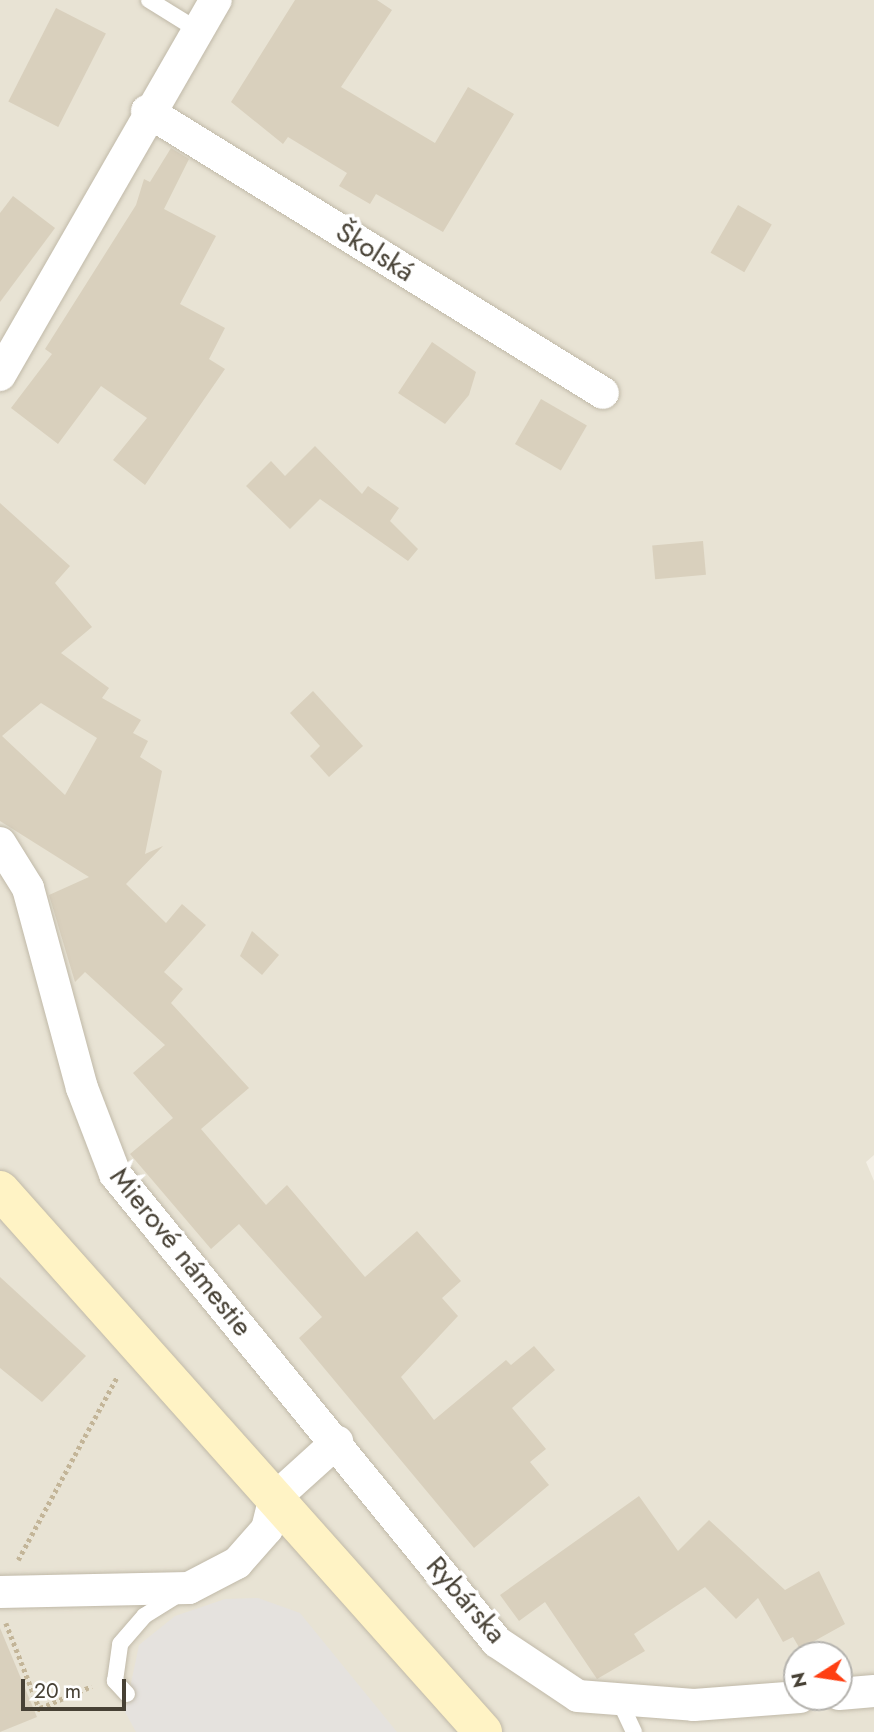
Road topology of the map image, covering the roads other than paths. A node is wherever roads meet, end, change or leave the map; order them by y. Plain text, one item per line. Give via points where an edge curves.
1 (149, 0) edge
2 (216, 0) edge
3 (196, 29) junction
4 (147, 111) junction
5 (0, 375) edge
6 (603, 393) dead end
7 (0, 843) edge
8 (0, 1190) edge
9 (337, 1443) junction
10 (275, 1498) junction
11 (189, 1588) junction
12 (0, 1592) edge
13 (874, 1691) edge
14 (853, 1693) edge
15 (127, 1694) dead end
16 (783, 1698) edge
17 (620, 1702) junction
18 (483, 1732) edge
19 (634, 1732) edge

1 - 3 lane
2 - 3 street
3 - 4 street
4 - 5 street
4 - 6 street, Školská
7 - 9 street, Mierové námestie via 28,888 108,1162
8 - 10 main road
9 - 10 street
9 - 17 street, Rybárska via 497,1642 578,1696
10 - 11 street via 267,1529 237,1563
10 - 18 main road
11 - 12 street
11 - 15 lane via 120,1644 116,1676
13 - 14 street
16 - 17 street, Rybárska via 694,1705
17 - 19 lane

